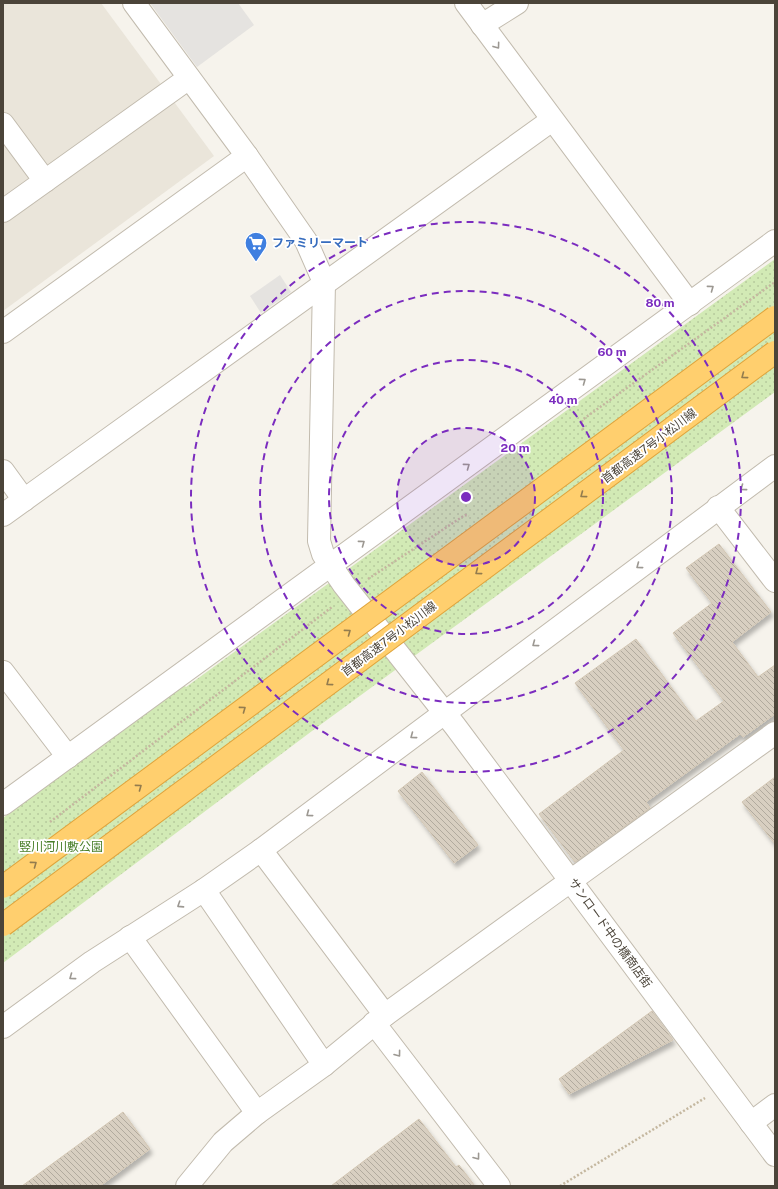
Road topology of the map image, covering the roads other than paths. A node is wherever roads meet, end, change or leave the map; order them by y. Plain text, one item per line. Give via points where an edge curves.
1 (134, 3) edge
2 (466, 3) edge
3 (517, 3) edge
4 (482, 25) junction
5 (189, 78) junction
6 (552, 120) junction
7 (3, 124) edge
8 (246, 156) junction
9 (45, 181) junction
10 (3, 211) edge
11 (775, 242) edge
12 (324, 282) junction
13 (690, 304) junction
14 (775, 317) edge
15 (3, 332) edge
16 (775, 352) edge
17 (775, 466) edge
18 (3, 471) edge
19 (24, 500) junction
20 (718, 507) junction
21 (3, 515) edge
22 (330, 566) junction
23 (775, 581) edge
24 (3, 672) edge
25 (444, 712) junction
26 (775, 733) edge
27 (68, 757) junction
28 (3, 804) edge
29 (261, 850) junction
30 (571, 880) junction
31 (3, 887) edge
32 (204, 890) junction
33 (3, 925) edge
34 (130, 937) junction
35 (380, 1019) junction
36 (3, 1027) edge
37 (324, 1065) junction
38 (775, 1105) edge
39 (257, 1114) junction
40 (751, 1123) junction
41 (775, 1155) edge
42 (187, 1186) edge
43 (499, 1186) edge

1 - 5 street
2 - 4 street
3 - 4 street
4 -> 6 street
5 - 8 street
5 - 9 street
6 - 12 street
6 - 13 street
7 - 9 street
8 - 12 street via 306,241
8 - 15 street
9 - 10 street
13 -> 11 street
12 - 19 street
12 - 22 street, サンロード中の橋商店街 via 319,541
22 -> 13 street
31 -> 14 highway, bridge
16 -> 33 highway, 首都高速7号小松川線, bridge
17 -> 20 street
18 - 19 street
19 - 21 street
20 - 23 street
20 -> 25 street
22 - 25 street, サンロード中の橋商店街
22 - 27 street
24 - 27 street
25 -> 29 street
25 - 30 street, サンロード中の橋商店街
26 - 30 street
27 - 28 street
29 - 32 street
29 - 35 street
30 - 35 street
30 - 40 street, サンロード中の橋商店街
32 -> 34 street
32 - 37 street
34 -> 36 street
34 - 39 street
35 - 37 street
35 -> 43 street
37 - 39 street
38 - 40 street
39 - 42 street via 223,1142
40 - 41 street, サンロード中の橋商店街

